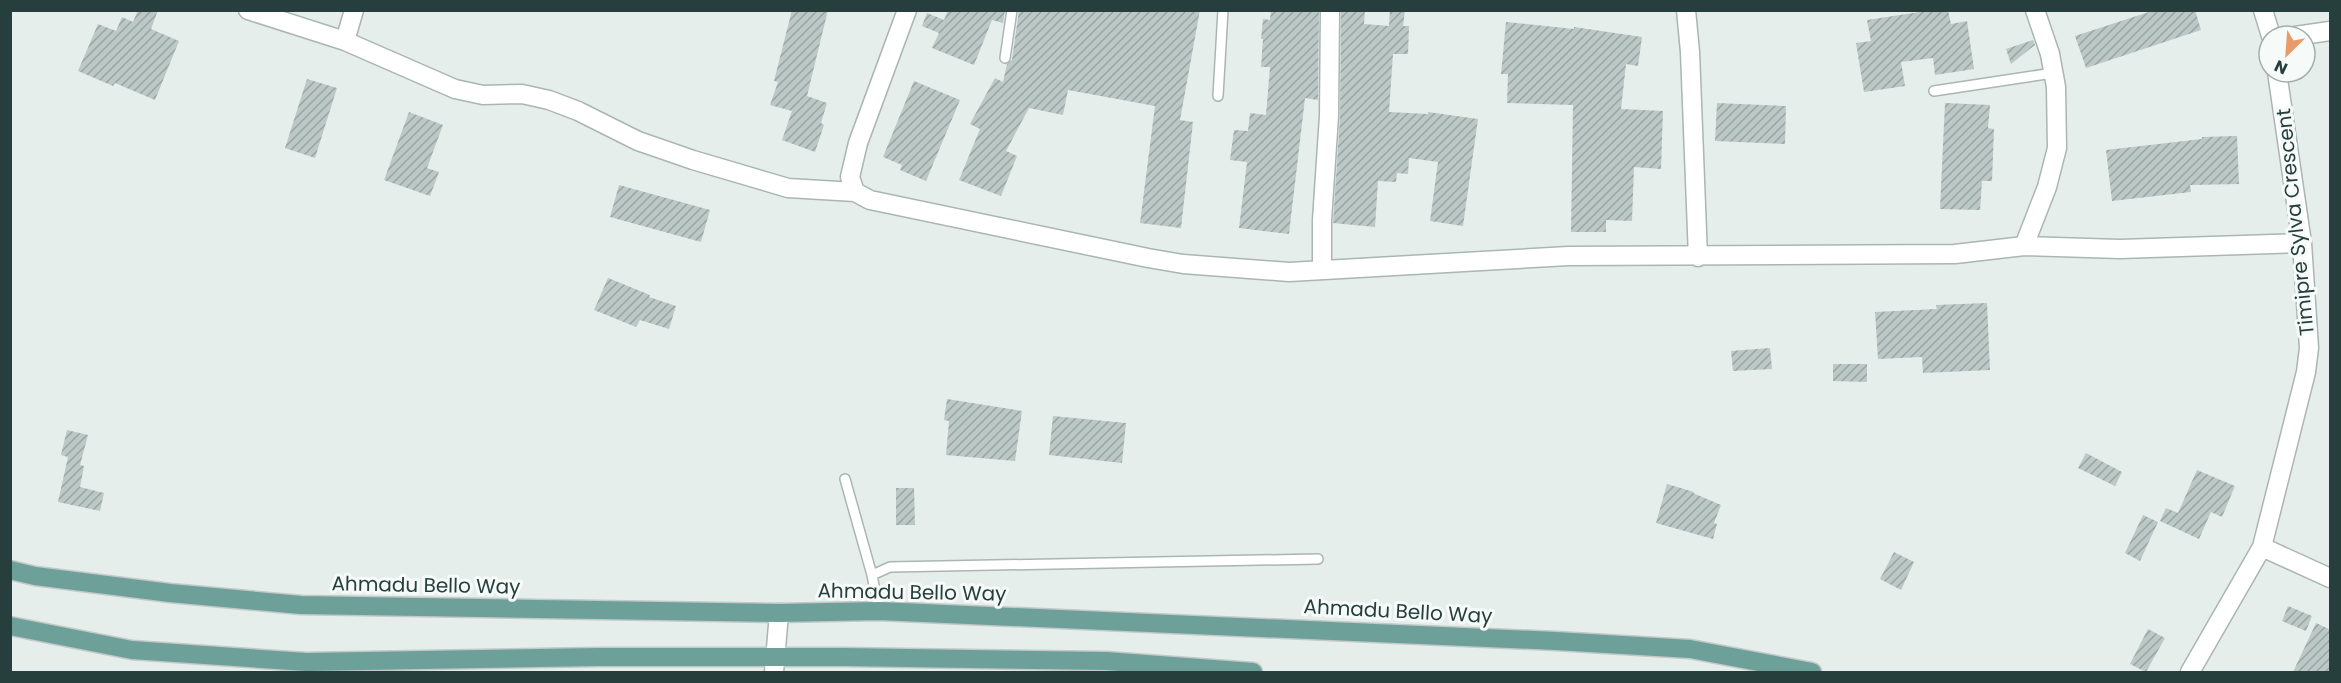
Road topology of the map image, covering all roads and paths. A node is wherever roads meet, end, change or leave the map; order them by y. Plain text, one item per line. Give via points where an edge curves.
1 (248, 10) edge
2 (354, 10) edge
3 (907, 10) edge
4 (1012, 10) edge
5 (1223, 10) edge
6 (1330, 10) edge
7 (1686, 10) edge
8 (2035, 10) edge
9 (345, 41) junction
10 (1005, 58) dead end
11 (2053, 73) junction
12 (2279, 84) edge
13 (1934, 92) dead end
14 (1218, 96) dead end
15 (855, 192) junction
16 (2302, 243) junction
17 (2024, 246) junction
18 (1698, 257) junction
19 (1322, 269) junction
20 (845, 479) dead end
21 (2262, 547) junction
22 (1318, 559) dead end
23 (10, 570) edge
24 (872, 575) junction
25 (2331, 578) edge
26 (879, 611) junction
27 (779, 613) junction
28 (10, 626) edge
29 (774, 664) edge
30 (1113, 667) edge
31 (1254, 672) edge
32 (1812, 672) edge
33 (2190, 672) edge

1 - 9 street
2 - 9 street
3 - 15 street via 858,143 850,177
4 - 10 lane
5 - 14 lane
6 - 19 street
7 - 18 street
8 - 11 street
9 - 15 street via 455,89 549,100 638,141 693,160 788,188
11 - 13 lane
11 - 17 street via 2057,148
12 - 16 street, Timipre Sylva Crescent
15 - 19 street via 870,201 1183,264 1289,272
16 - 17 street via 2120,249
16 - 21 street, Timipre Sylva Crescent via 2309,348 2306,372
17 - 18 street via 1955,254
18 - 19 street via 1568,256
20 - 24 lane
21 - 25 street
21 - 33 street, Timipre Sylva Crescent
22 - 24 lane via 890,567
23 - 27 main road, Ahmadu Bello Way via 170,593 301,605
24 - 26 lane
26 - 27 main road, Ahmadu Bello Way
26 - 32 main road, Ahmadu Bello Way via 1690,649
27 - 29 street
28 - 29 main road via 132,650 306,662 598,657
29 - 30 main road
30 - 31 main road

